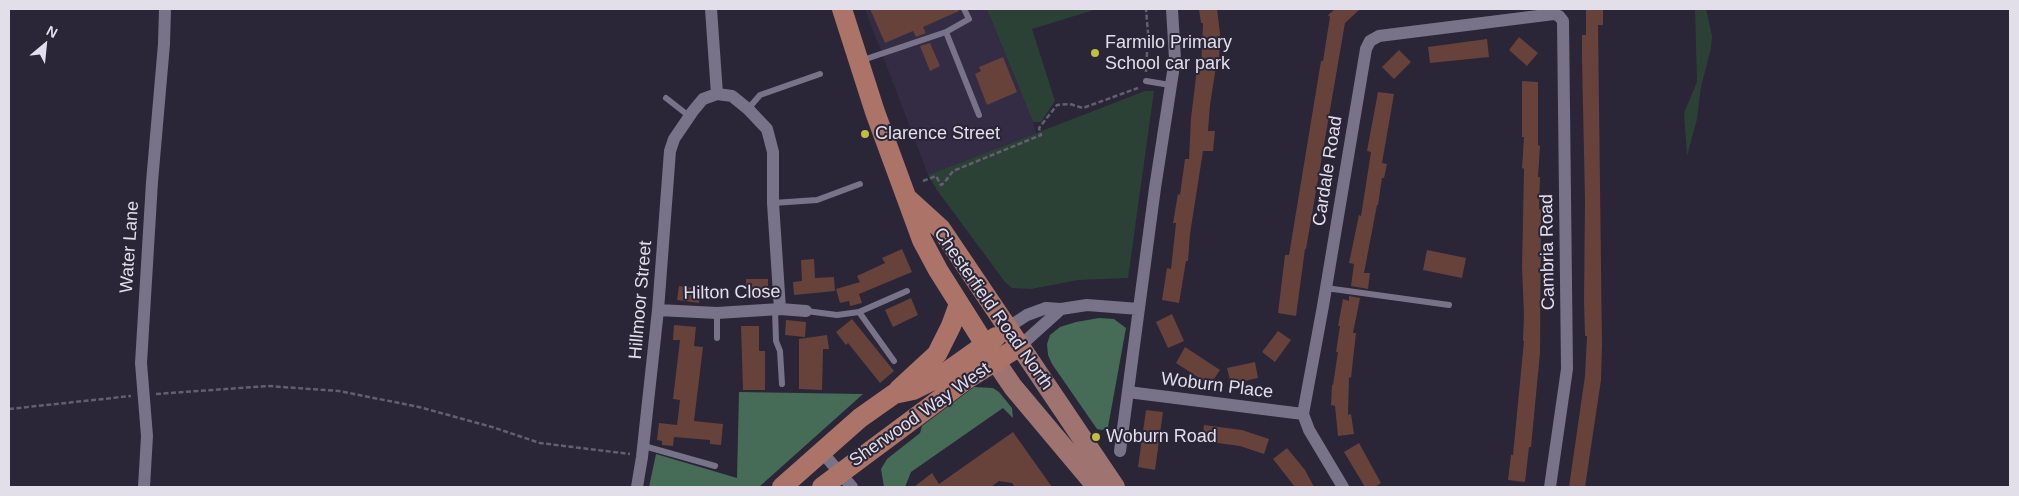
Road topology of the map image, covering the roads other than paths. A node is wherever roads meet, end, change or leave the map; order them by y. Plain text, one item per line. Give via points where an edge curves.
1 (165, 9) edge
2 (711, 9) edge
3 (842, 9) edge
4 (964, 9) edge
5 (1172, 9) edge
6 (1559, 16) joint
7 (946, 32) junction
8 (859, 62) junction
9 (820, 74) dead end
10 (1146, 81) road end
11 (1170, 85) junction
12 (717, 94) junction
13 (666, 98) dead end
14 (748, 109) junction
15 (978, 115) dead end
16 (687, 118) junction
17 (860, 184) dead end
18 (908, 199) junction
19 (774, 203) junction
20 (1326, 288) junction
21 (906, 290) dead end
22 (959, 304) junction
23 (1449, 305) dead end
24 (777, 309) junction
25 (1061, 309) junction
26 (1139, 309) junction
27 (658, 310) junction
28 (806, 311) joint
29 (859, 312) junction
30 (717, 313) junction
31 (1007, 328) junction
32 (717, 338) dead end
33 (1020, 346) junction
34 (991, 354) junction
35 (894, 361) dead end
36 (782, 384) dead end
37 (1128, 392) junction
38 (894, 394) junction
39 (1303, 414) junction
40 (644, 446) junction
41 (821, 451) junction
42 (1120, 451) dead end
43 (715, 466) dead end
44 (846, 480) edge
45 (1102, 484) edge
46 (144, 487) edge
47 (637, 487) edge
48 (782, 487) edge
49 (822, 487) edge
50 (1343, 487) edge
51 (1550, 487) edge

1 - 46 street, Water Lane via 141,353 147,436
2 - 12 street
3 - 8 highway
4 - 7 lane via 969,19
5 - 11 street via 1175,59
6 - 20 street, Cardale Road via 1554,14 1379,36 1370,41 1366,49
6 - 51 street, Cambria Road via 1562,21 1566,369
7 - 8 lane
7 - 15 lane
8 - 18 highway
9 - 14 lane via 760,95
10 - 11 lane
11 - 26 street
12 - 14 street via 732,96
12 - 16 street, Hillmoor Street via 703,99
13 - 16 lane
14 - 19 street via 767,129 773,152
16 - 27 street, Hillmoor Street via 670,151
17 - 19 lane via 817,200
18 - 22 highway, Chesterfield Road North via 922,240
18 - 31 highway, Chesterfield Road North via 942,229
19 - 24 street
20 - 23 lane
20 - 39 street, Cardale Road
21 - 29 lane
22 - 34 highway, Chesterfield Road North
22 - 38 highway via 937,354
24 - 28 street, Hilton Close
24 - 30 street, Hilton Close
24 - 36 lane via 776,341 780,351
25 - 26 street via 1087,305
25 - 31 street via 1046,308
25 - 33 street
26 - 37 street
27 - 30 street, Hilton Close
27 - 40 street, Hillmoor Street
28 - 29 lane via 837,315
29 - 35 lane
30 - 32 lane
31 - 33 highway, Chesterfield Road North
31 - 34 highway, Sherwood Way West
33 - 34 highway, Sherwood Way West
33 - 45 main road, Chesterfield Road North
34 - 38 highway, Sherwood Way West via 913,390
34 - 44 highway, Sherwood Way West via 967,379
34 - 45 main road, Chesterfield Road North via 1013,387
37 - 39 street, Woburn Place
37 - 42 street
38 - 41 highway, Sherwood Way West
39 - 50 street
40 - 43 lane
40 - 47 street, Hillmoor Street
41 - 44 street
41 - 48 highway, Sherwood Way West
44 - 49 highway, Sherwood Way West

